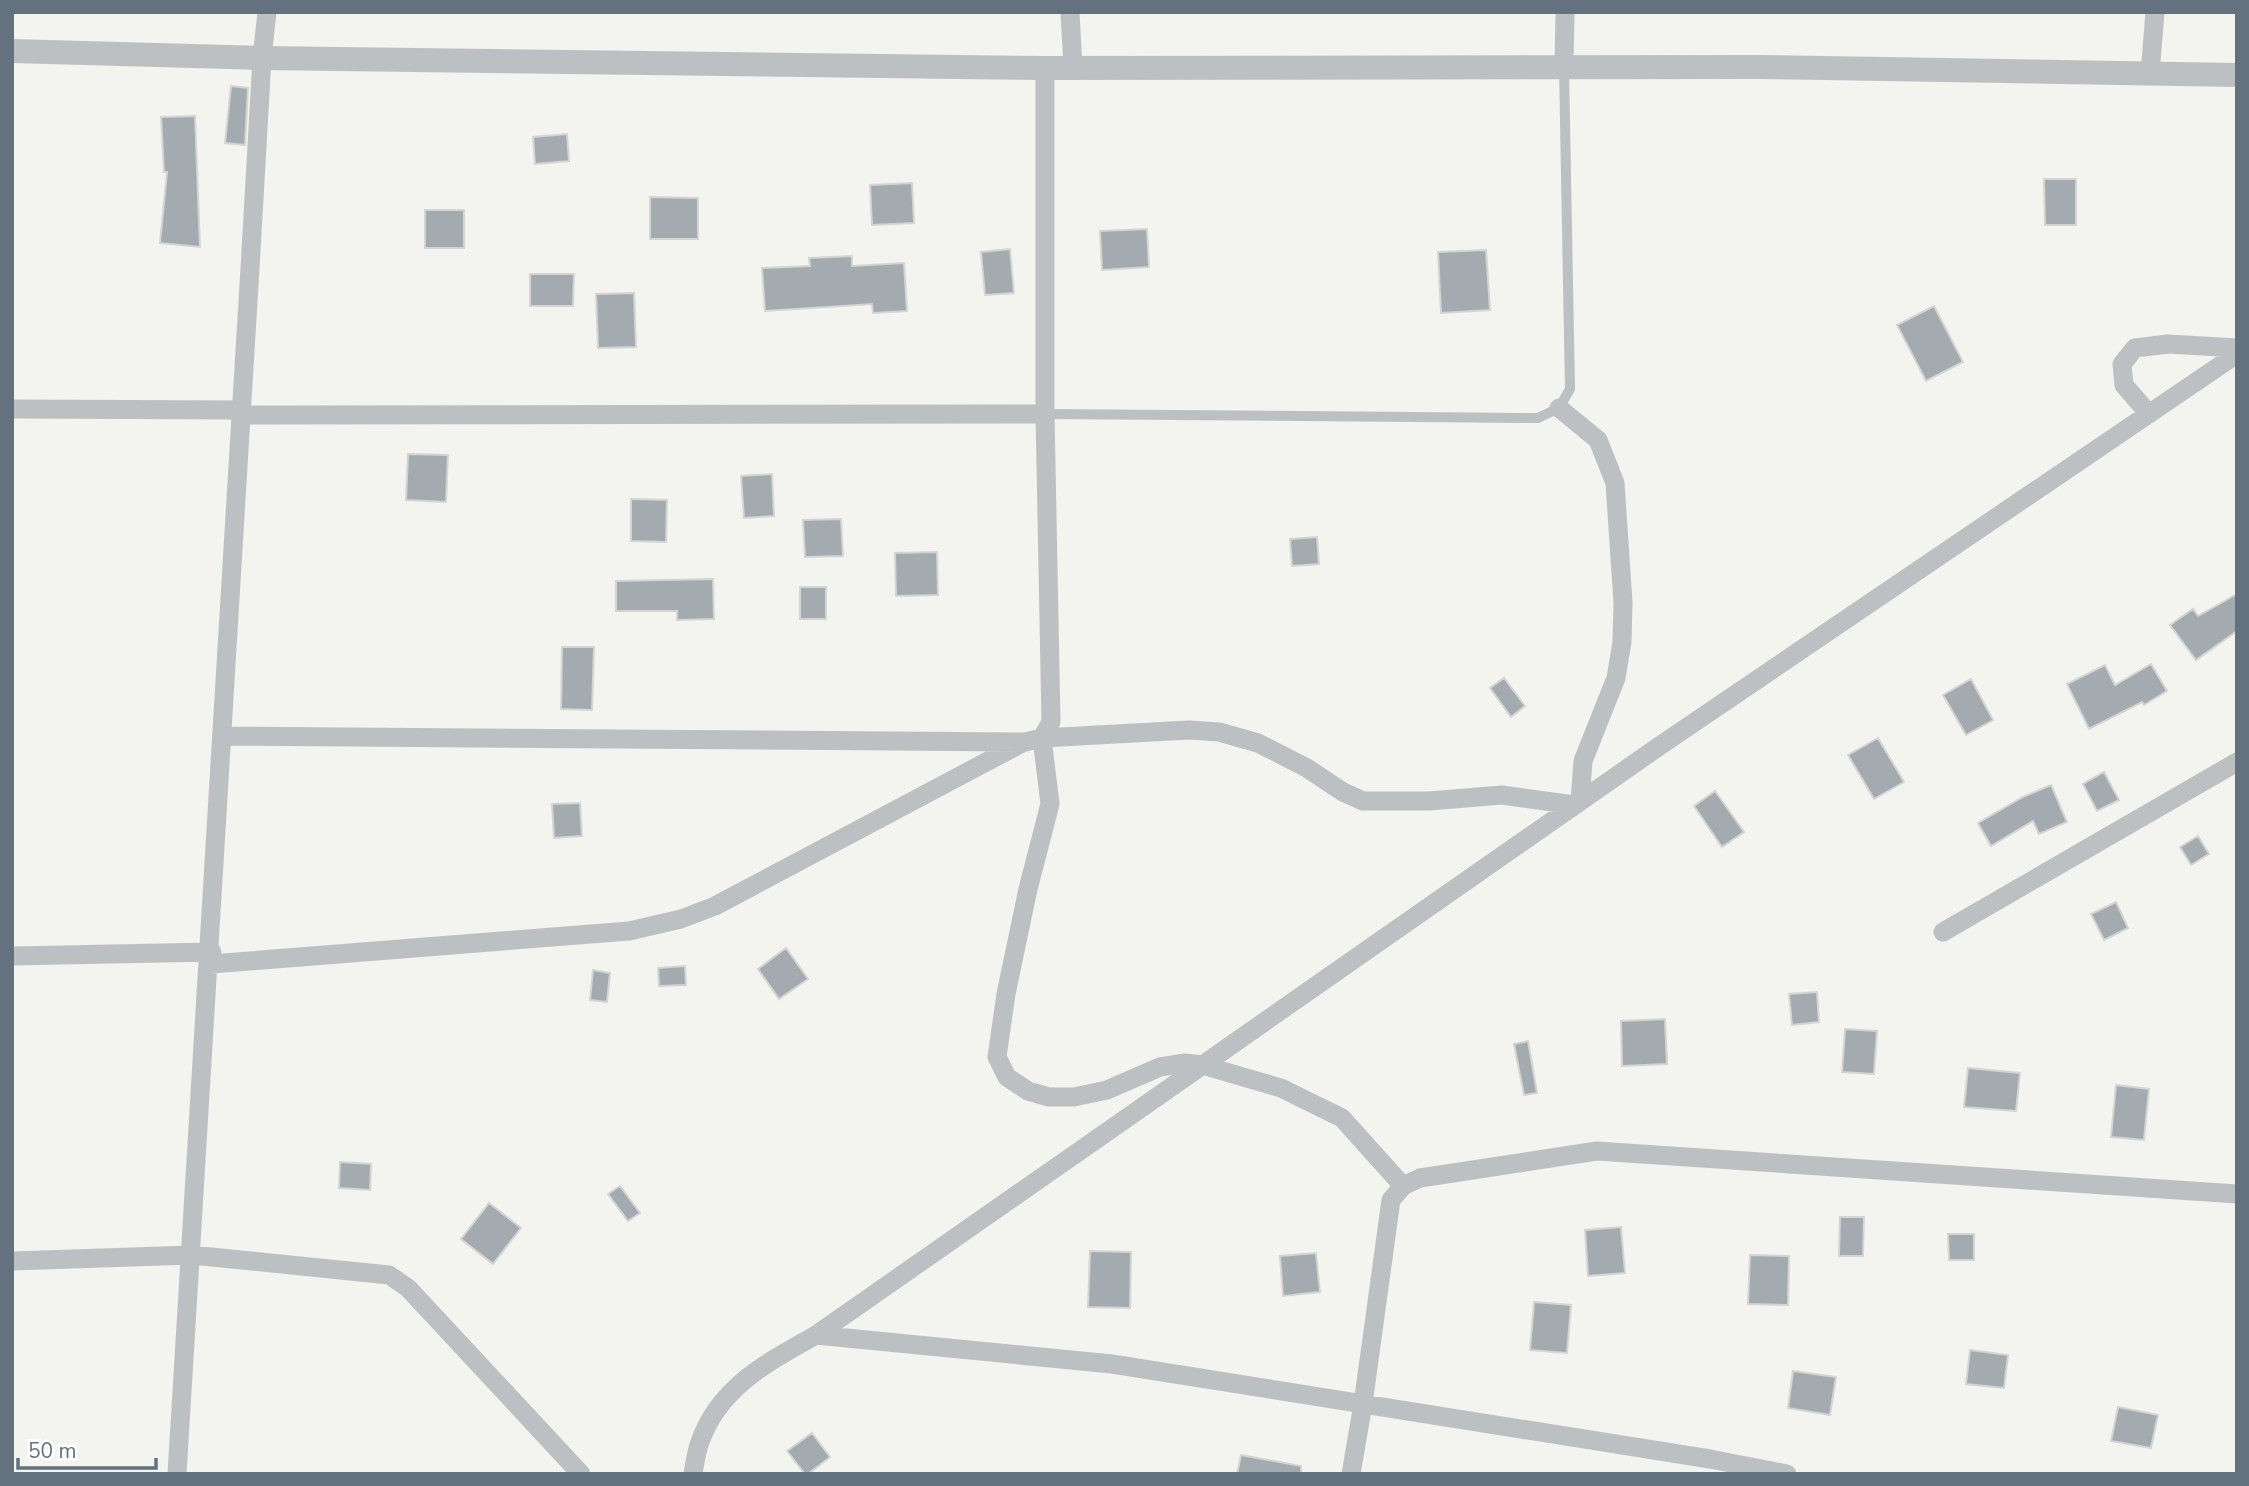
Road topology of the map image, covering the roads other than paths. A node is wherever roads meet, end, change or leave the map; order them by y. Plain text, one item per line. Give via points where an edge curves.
1 (267, 12) edge
2 (1070, 12) edge
3 (1564, 12) edge
4 (2155, 12) edge
5 (12, 51) edge
6 (262, 58) junction
7 (1045, 68) junction
8 (1073, 68) junction
9 (1564, 68) junction
10 (2150, 74) junction
11 (2237, 75) edge
12 (2237, 348) edge
13 (2237, 354) edge
14 (1559, 408) junction
15 (12, 409) edge
16 (242, 412) junction
17 (1045, 414) junction
18 (2150, 414) junction
19 (222, 736) junction
20 (1033, 740) junction
21 (2237, 762) edge
22 (1577, 803) junction
23 (1943, 932) dead end
24 (12, 956) edge
25 (212, 958) junction
26 (1202, 1065) junction
27 (1403, 1186) junction
28 (2237, 1194) edge
29 (192, 1255) junction
30 (12, 1261) edge
31 (816, 1335) junction
32 (1363, 1404) junction
33 (177, 1474) edge
34 (581, 1474) edge
35 (693, 1474) edge
36 (1351, 1474) edge
37 (1787, 1474) edge

1 - 6 street
2 - 8 street
3 - 9 street
4 - 10 street
5 - 6 street
6 - 7 street
6 - 16 street
7 - 8 street
7 - 17 street
8 - 9 street
9 - 10 street
9 - 14 lane via 1570,389
10 - 11 street
12 - 18 street via 2168,344 2134,348 2122,364 2124,385
13 - 18 street
14 - 17 lane via 1538,418
14 - 22 street via 1598,439 1615,483 1623,602 1616,678 1583,761
15 - 16 street
16 - 17 street
16 - 19 street
17 - 20 street via 1051,722
18 - 22 street
19 - 20 street
19 - 25 street
20 - 22 street via 1219,732 1258,743 1363,801 1502,795
20 - 25 street via 715,906 681,919 629,932
20 - 26 street via 1050,804 1006,994 997,1058 1007,1077 1028,1091 1049,1097 1107,1090 1160,1067
21 - 23 street
22 - 26 street
24 - 25 street
25 - 29 street
26 - 27 street via 1281,1088 1342,1118
26 - 31 street
27 - 28 street via 1420,1178 1597,1151
27 - 32 street via 1391,1200
29 - 30 street
29 - 33 street
29 - 34 street via 388,1275 408,1288
31 - 32 street via 1112,1364
31 - 35 street via 758,1368 718,1405 699,1442
32 - 36 street
32 - 37 street

